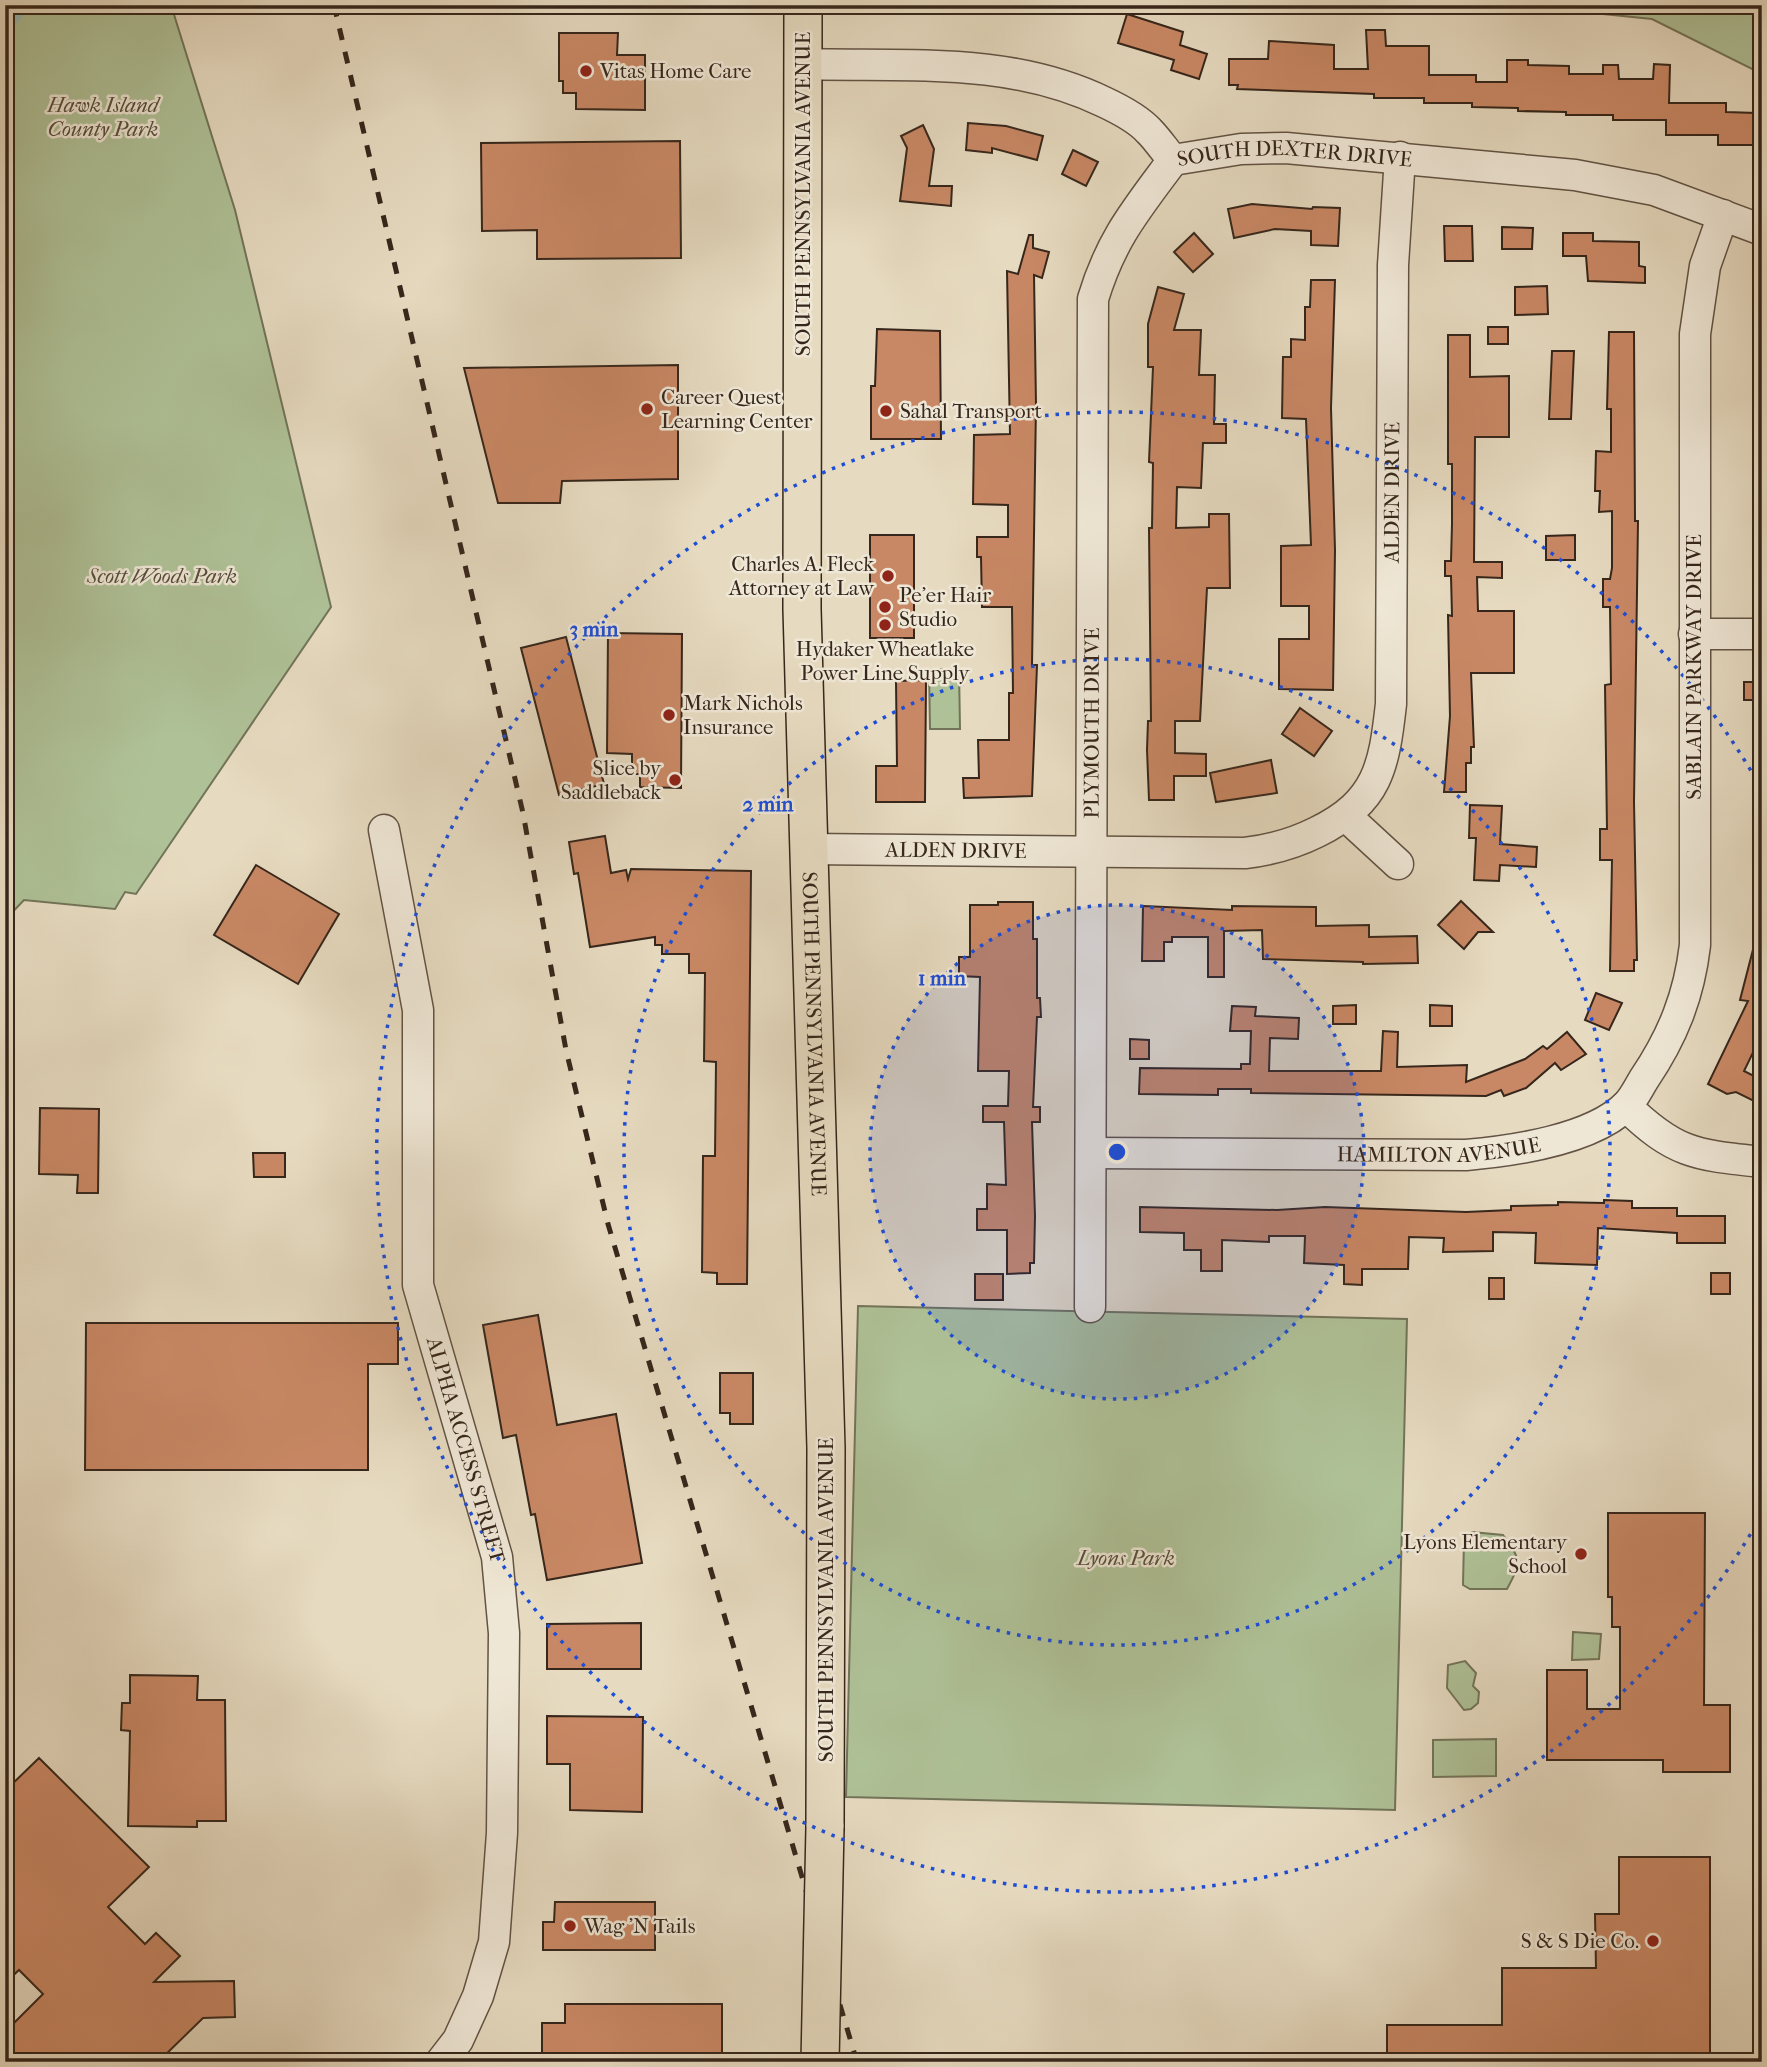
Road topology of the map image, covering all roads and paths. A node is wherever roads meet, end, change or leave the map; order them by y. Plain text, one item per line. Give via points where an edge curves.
1 (803, 5) edge
2 (803, 64) junction
3 (1400, 157) junction
4 (1173, 160) junction
5 (1723, 215) junction
6 (1762, 230) edge
7 (1694, 634) junction
8 (1762, 634) edge
9 (1347, 817) junction
10 (384, 830) dead end
11 (807, 849) junction
12 (1090, 851) junction
13 (1398, 864) dead end
14 (1626, 1106) junction
15 (1091, 1153) junction
16 (1762, 1162) edge
17 (1090, 1307) dead end
18 (441, 2062) edge
19 (820, 2062) edge

1 - 2 main road, SOUTH PENNSYLVANIA AVENUE
2 - 4 street, SOUTH DEXTER DRIVE via 982,67 1032,75 1118,108 1148,129
2 - 11 main road, SOUTH PENNSYLVANIA AVENUE via 802,609
3 - 4 street, SOUTH DEXTER DRIVE via 1286,148 1241,149
3 - 5 street, SOUTH DEXTER DRIVE via 1575,175 1654,190
3 - 9 street, ALDEN DRIVE via 1393,265 1391,704 1379,768 1369,791
4 - 12 street, PLYMOUTH DRIVE via 1125,224 1105,260 1093,299
5 - 6 street, SOUTH DEXTER DRIVE
5 - 7 street, SABLAIN PARKWAY DRIVE via 1702,276 1695,334
7 - 8 street
7 - 14 street, SABLAIN PARKWAY DRIVE via 1695,946 1691,976 1669,1039
9 - 12 street, ALDEN DRIVE via 1271,850
9 - 13 street
10 - 18 street, ALPHA ACCESS STREET via 418,1010 418,1285 496,1557 504,1633 502,1833 494,1942 478,1996 458,2040
11 - 12 street, ALDEN DRIVE
11 - 19 main road, SOUTH PENNSYLVANIA AVENUE, bridge via 826,1448
12 - 15 street, PLYMOUTH DRIVE
14 - 15 street, HAMILTON AVENUE via 1591,1128 1511,1151 1465,1155
14 - 16 street via 1654,1133 1683,1148
15 - 17 street, PLYMOUTH DRIVE

